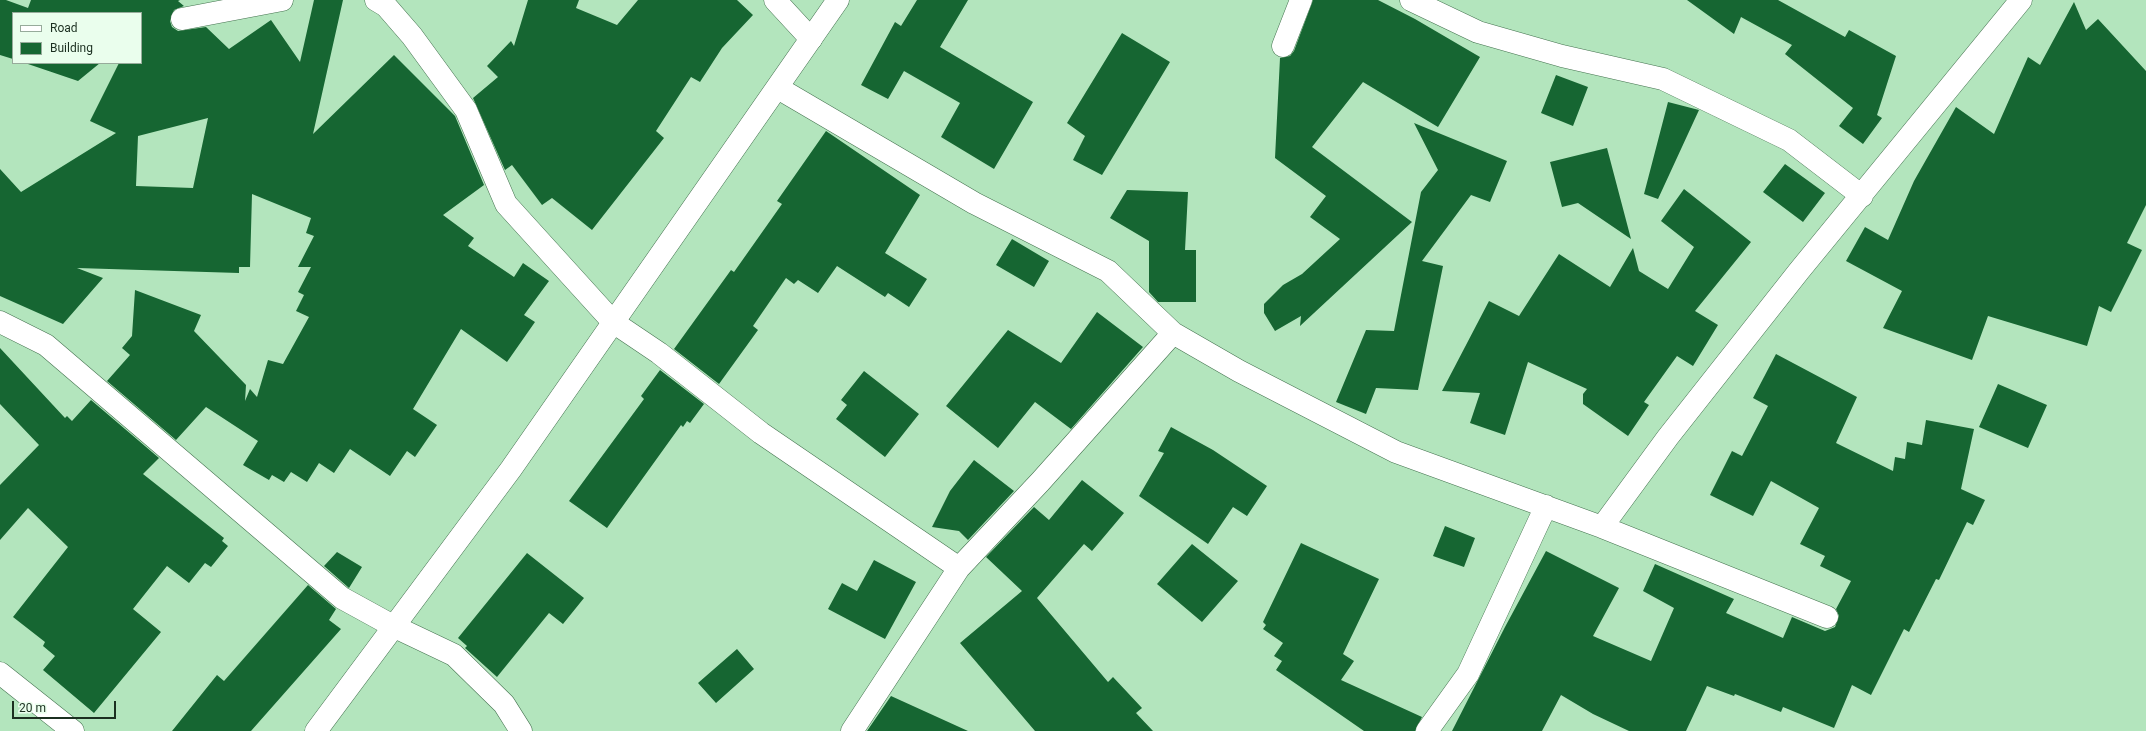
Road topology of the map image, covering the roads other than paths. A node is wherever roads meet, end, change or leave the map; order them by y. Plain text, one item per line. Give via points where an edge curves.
1 (282, 0) edge
2 (376, 0) edge
3 (775, 0) edge
4 (838, 0) edge
5 (1301, 0) edge
6 (1411, 0) edge
7 (2021, 0) edge
8 (182, 19) dead end
9 (811, 39) junction
10 (1283, 46) dead end
11 (778, 88) junction
12 (1862, 196) junction
13 (0, 322) edge
14 (613, 322) junction
15 (1173, 333) junction
16 (1546, 506) junction
17 (1602, 527) junction
18 (959, 568) junction
19 (1827, 617) dead end
20 (393, 626) junction
21 (0, 672) edge
22 (73, 731) edge
23 (316, 731) edge
24 (521, 731) edge
25 (852, 731) edge
26 (1428, 731) edge

1 - 8 street
2 - 14 street via 386,6 412,36 466,110 506,204
3 - 9 street
4 - 9 street
5 - 10 street
6 - 12 street via 1478,32 1562,56 1663,79 1789,140
7 - 12 street
9 - 11 street
11 - 14 street
11 - 15 street via 974,203 1108,271
12 - 17 street via 1799,271 1668,437
13 - 20 street via 46,345 342,598
14 - 18 street via 659,353 761,433
14 - 20 street via 511,469
15 - 16 street via 1239,371 1396,452
15 - 18 street
16 - 17 street
16 - 26 street via 1468,674
17 - 19 street
18 - 25 street
20 - 23 street
20 - 24 street via 454,655 504,704
21 - 22 street

